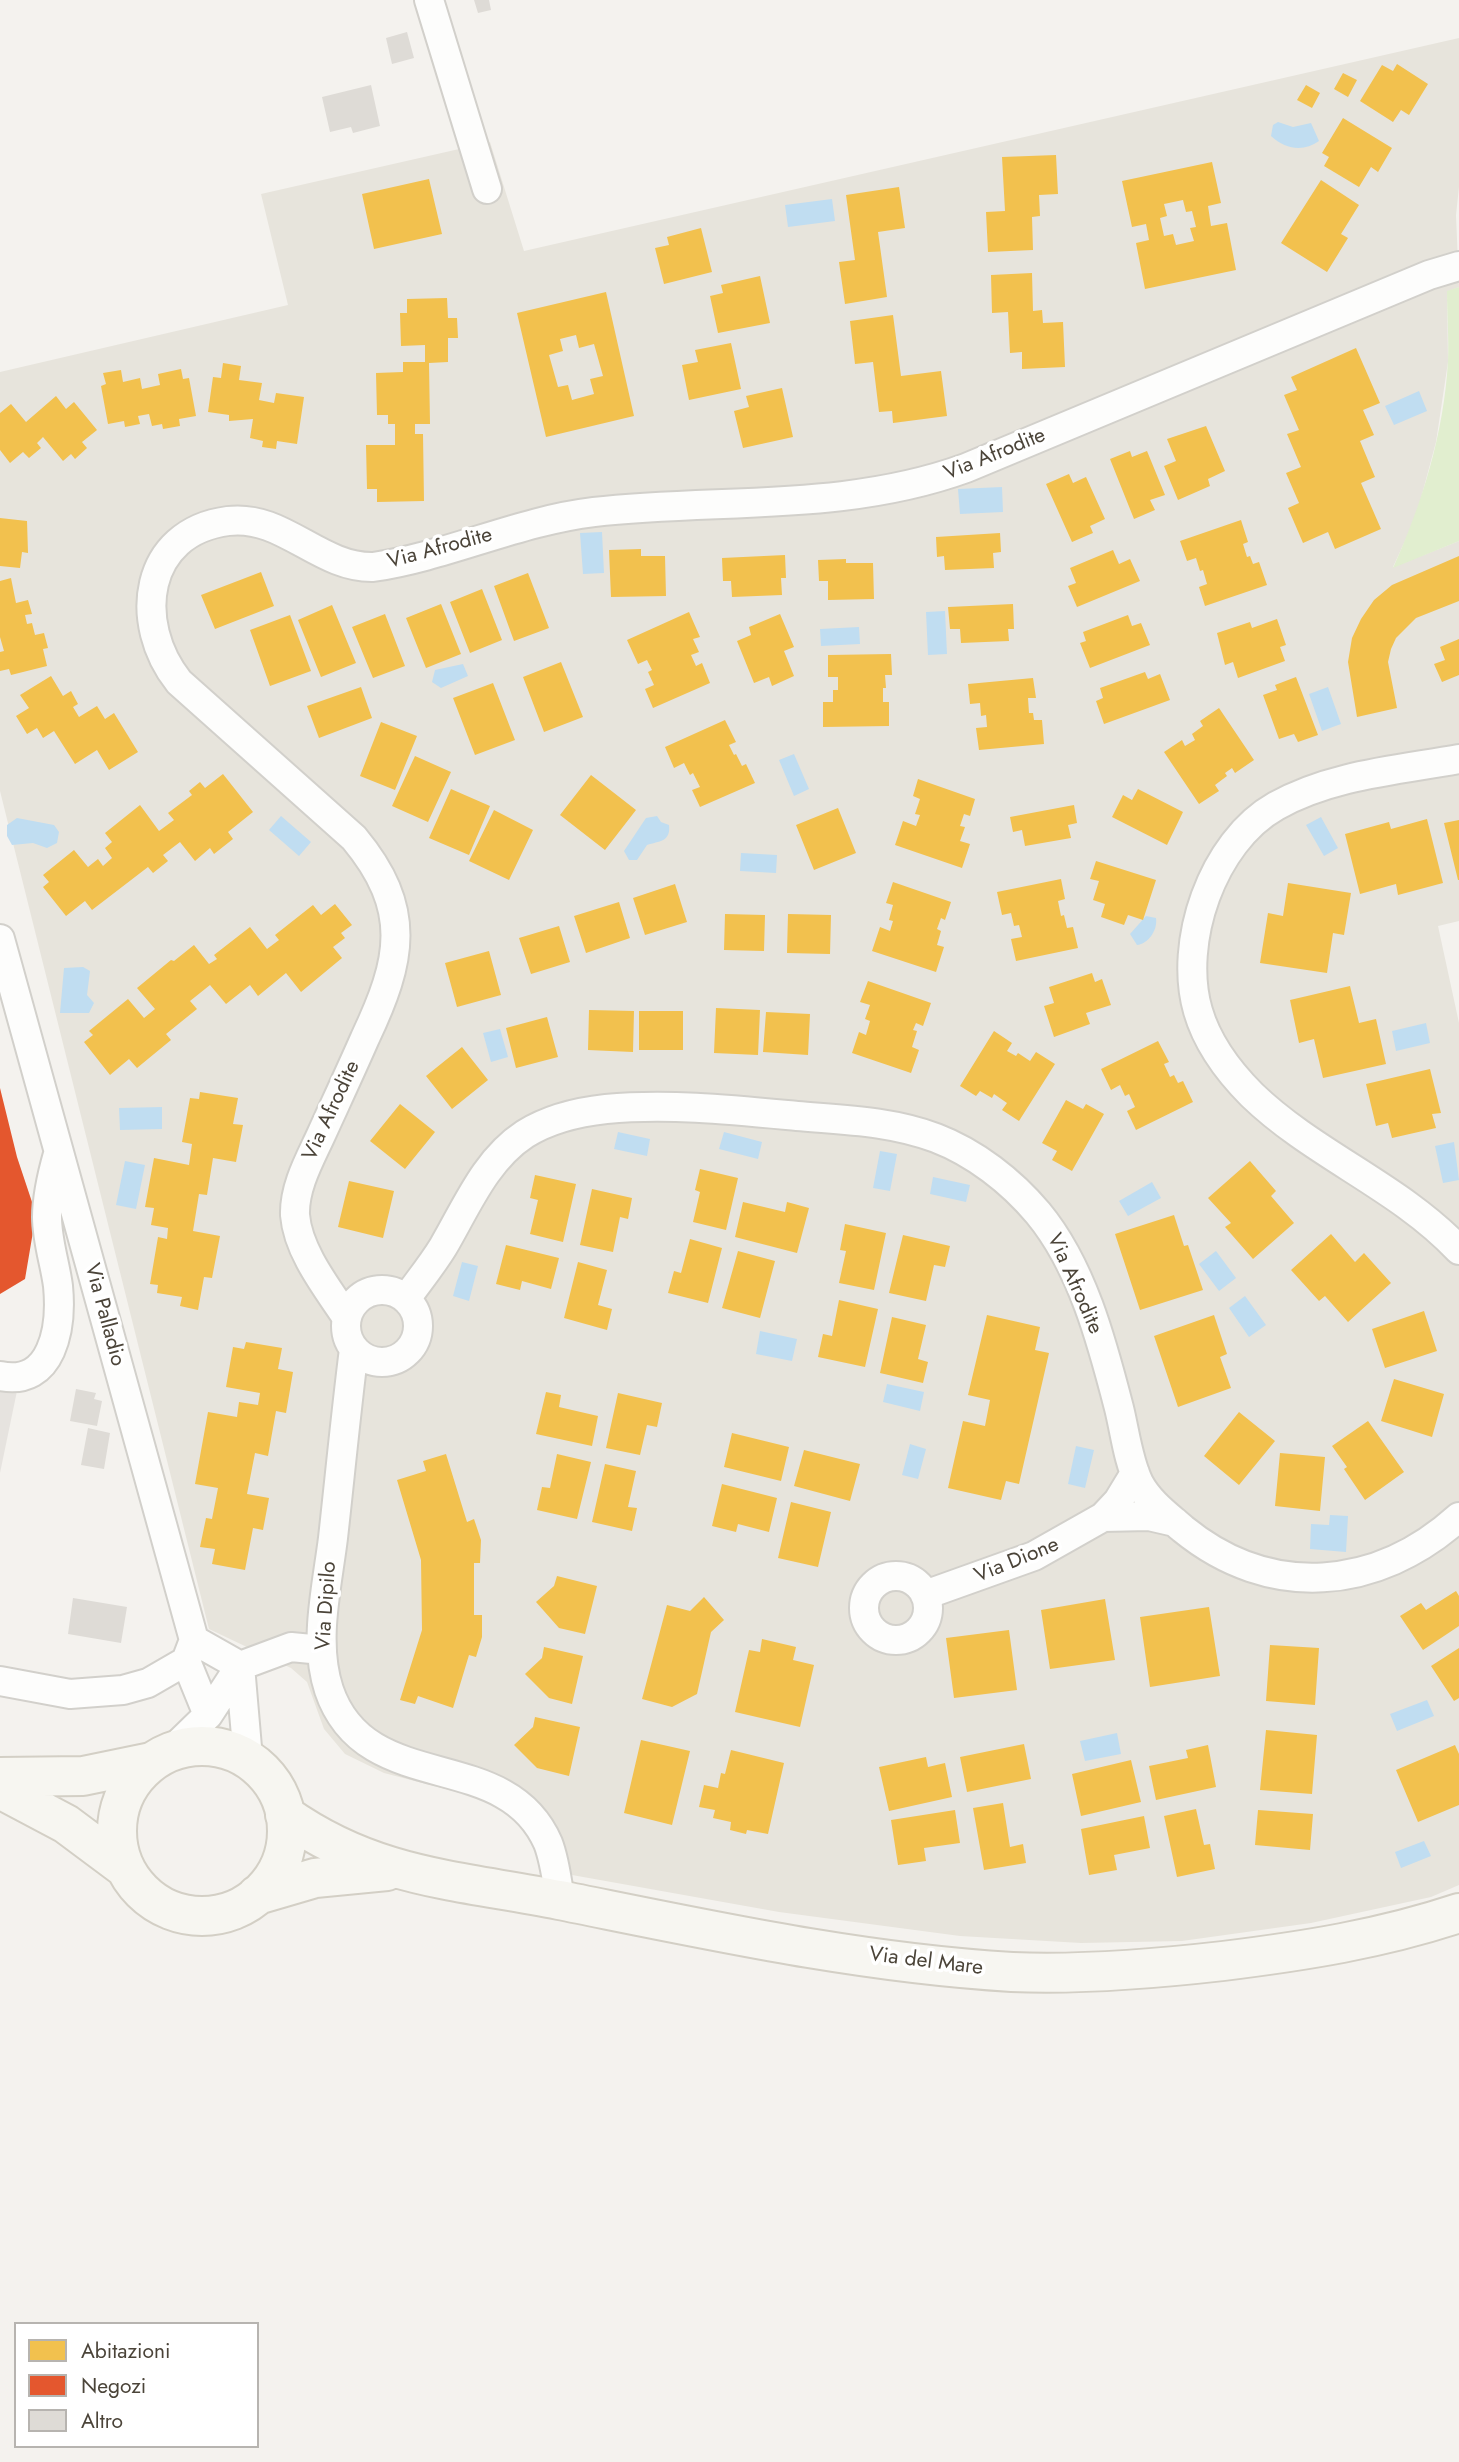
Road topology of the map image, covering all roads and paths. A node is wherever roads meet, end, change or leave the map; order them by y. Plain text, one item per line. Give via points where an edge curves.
1 (429, 0) edge
2 (487, 189) dead end
3 (1459, 266) edge
4 (1459, 758) edge
5 (0, 939) edge
6 (59, 1151) junction
7 (1459, 1250) edge
8 (406, 1299) junction
9 (347, 1318) junction
10 (360, 1353) junction
11 (0, 1377) edge
12 (1135, 1473) junction
13 (1103, 1517) junction
14 (1459, 1517) edge
15 (1175, 1522) junction
16 (925, 1595) dead end
17 (322, 1650) junction
18 (190, 1651) junction
19 (240, 1666) junction
20 (0, 1681) edge
21 (208, 1716) junction
22 (161, 1756) junction
23 (248, 1759) junction
24 (0, 1777) edge
25 (0, 1789) edge
26 (285, 1815) junction
27 (125, 1868) junction
28 (396, 1871) junction
29 (257, 1895) junction
30 (559, 1900) junction
31 (1459, 1913) edge

1 - 2 street
3 - 9 street, Via Afrodite via 966,468 897,489 822,500 571,515 373,567 330,559 273,528 248,521 217,523 177,545 159,570 151,600 153,637 164,662 179,682 354,838 375,865 392,901 397,939 387,991 297,1196 296,1222 305,1248
4 - 7 street via 1323,786 1261,817 1232,845 1214,874 1201,915 1193,975 1198,1011 1208,1036 1252,1095 1291,1128 1423,1218
5 - 6 street, Via Palladio
6 - 11 street via 47,1207 59,1301 51,1348 37,1372
6 - 18 street, Via Palladio
8 - 9 street via 385,1290 369,1293 359,1299
8 - 10 street via 418,1321 414,1343 398,1359 376,1362
8 - 12 street, Via Afrodite via 499,1157 548,1122 607,1109 700,1109 898,1127 967,1153 1020,1194 1046,1224 1067,1258 1092,1320
9 - 10 street via 349,1339
10 - 17 street, Via Dipilo via 349,1393
12 - 13 street, Via Dione
12 - 15 street, Via Afrodite via 1147,1496
13 - 15 street, Via Dione via 1150,1516
13 - 16 street, Via Dione via 1034,1556
14 - 15 street, Via Afrodite via 1418,1548 1381,1567 1309,1578 1268,1572 1217,1553
17 - 19 street via 291,1647
17 - 30 street, Via Dipilo via 332,1697 361,1740 408,1764 492,1787 529,1815 548,1843
18 - 19 street
18 - 20 street via 148,1683 107,1693 58,1692
18 - 21 street, Via Palladio
19 - 21 street
19 - 23 street
21 - 22 street
22 - 23 main road via 198,1745 224,1748
22 - 24 main road via 83,1776
22 - 27 main road via 131,1783 119,1810 117,1840
23 - 26 main road via 278,1793
25 - 27 main road via 66,1824
26 - 28 main road, Via del Mare via 330,1843
26 - 29 main road via 282,1859
27 - 29 main road via 140,1889 160,1905 184,1914 210,1916 235,1909
28 - 29 main road, Via del Mare via 330,1875
28 - 30 main road, Via del Mare
30 - 31 main road, Via del Mare via 700,1930 826,1950 1048,1973 1135,1970 1306,1951 1383,1937

